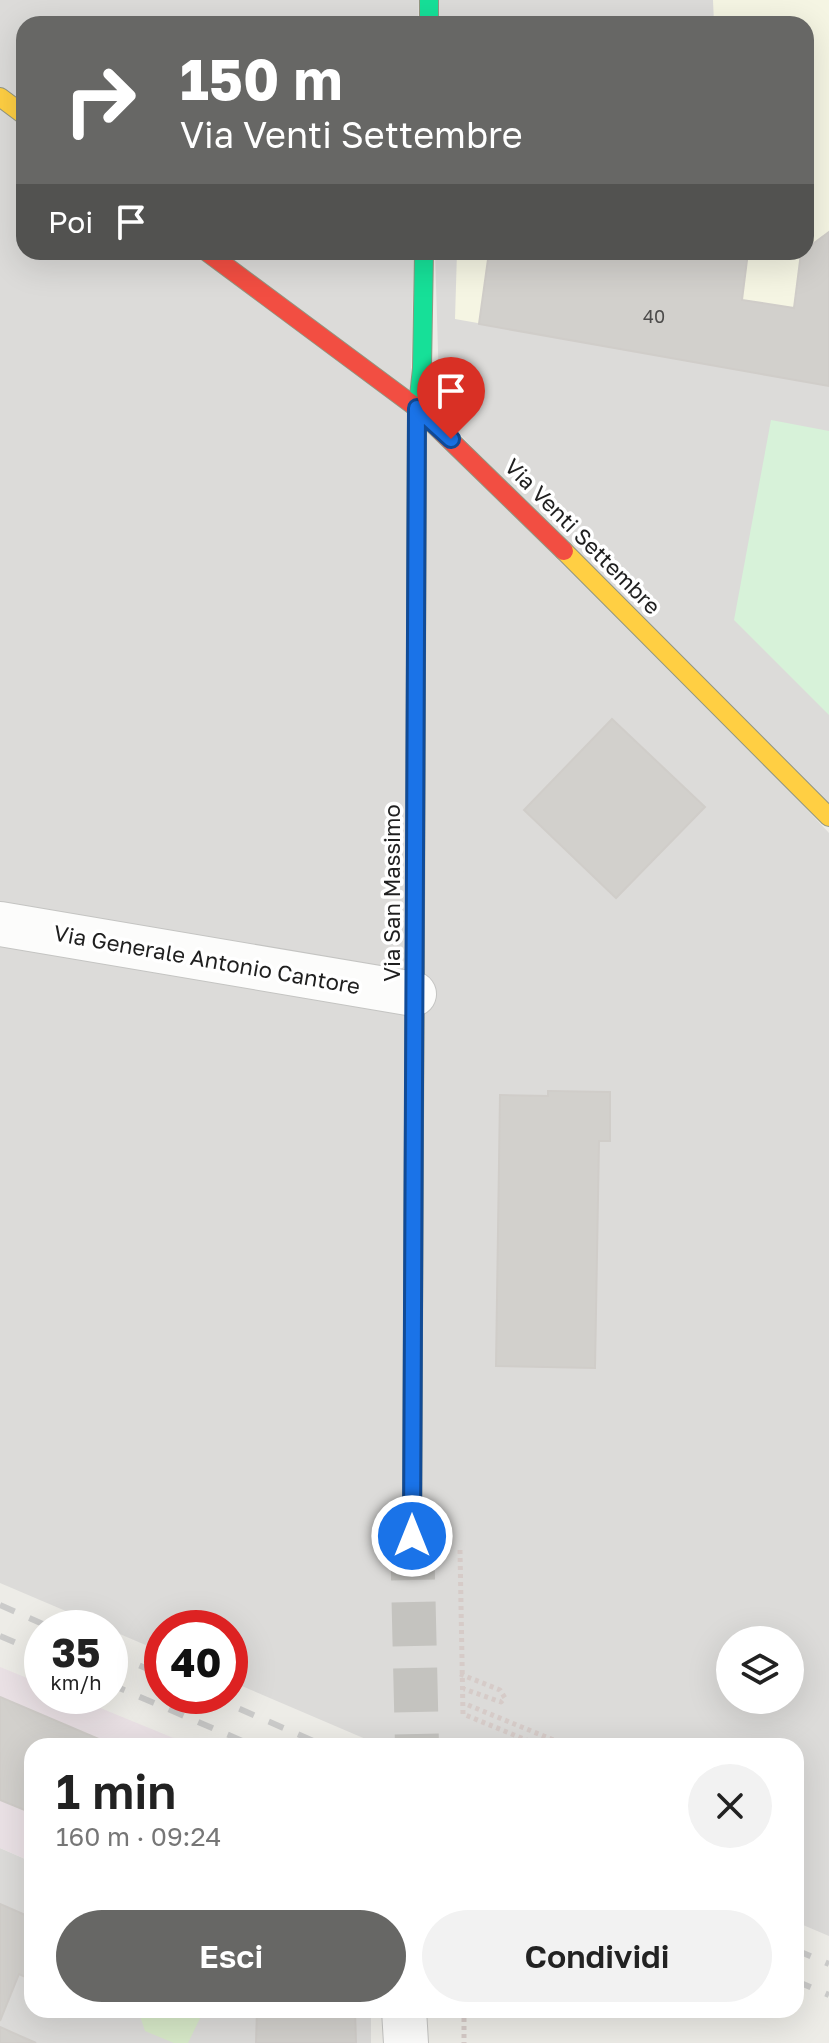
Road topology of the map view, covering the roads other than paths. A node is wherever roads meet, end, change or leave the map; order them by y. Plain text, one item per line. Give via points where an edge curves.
1 (218, 260) edge
2 (424, 260) edge
3 (417, 408) junction
4 (829, 817) edge
5 (0, 924) edge
6 (414, 994) junction
7 (412, 1536) tunnel mouth
8 (404, 2018) edge
9 (406, 2043) edge

1 - 3 street, Via Venti Settembre
2 - 3 street, Via San Massimo
3 - 4 street, Via Venti Settembre
3 - 6 street, Via San Massimo
5 - 6 street, Via Generale Antonio Cantore
6 - 7 street, Via San Massimo
8 - 9 street

